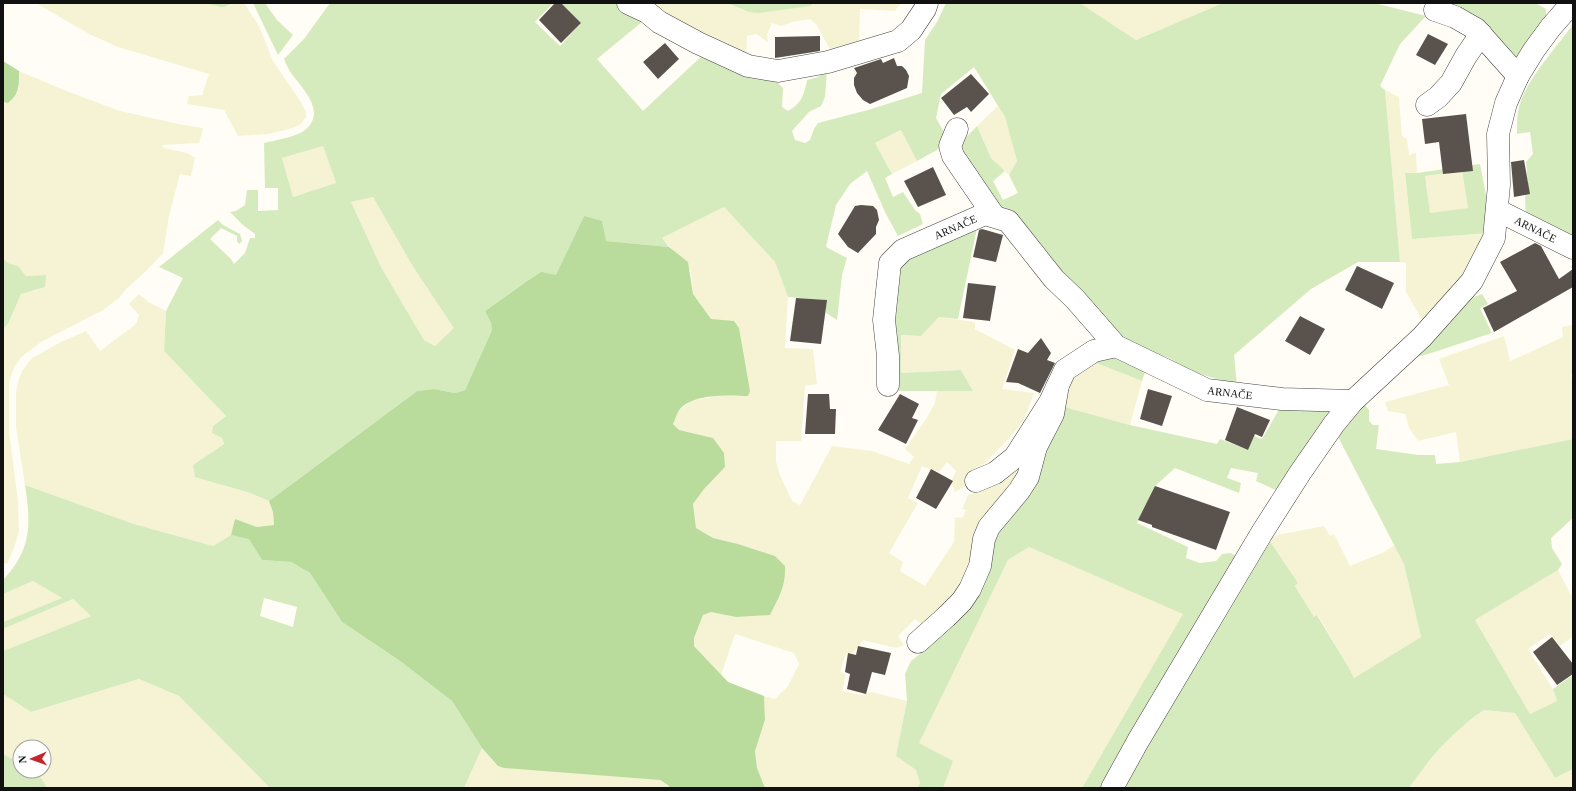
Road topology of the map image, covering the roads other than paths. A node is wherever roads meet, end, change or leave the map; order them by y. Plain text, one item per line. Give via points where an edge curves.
1 (628, 3) edge
2 (927, 3) edge
3 (1572, 3) edge
4 (1435, 10) dead end
5 (1481, 34) junction
6 (1518, 76) junction
7 (1427, 105) dead end
8 (957, 129) dead end
9 (1497, 210) junction
10 (994, 216) junction
11 (1573, 248) edge
12 (1116, 346) junction
13 (888, 385) dead end
14 (1058, 385) junction
15 (1353, 401) junction
16 (976, 481) dead end
17 (918, 642) dead end
18 (1112, 788) edge

1 - 2 street via 698,43 748,66 778,72 828,62 898,41 911,30
3 - 6 street via 1546,32
4 - 5 street via 1455,17
5 - 6 street
5 - 7 street via 1450,83
6 - 9 street via 1506,103 1498,134
8 - 10 street via 950,146 953,156
9 - 11 street, ARNAČE
9 - 15 street via 1494,238 1472,282 1422,337
10 - 12 street, ARNAČE via 1008,221 1054,279
10 - 13 street, ARNAČE via 985,214 903,250 890,263 884,320
12 - 14 street via 1094,351 1065,370
12 - 15 street, ARNAČE via 1207,390 1282,399
14 - 16 street via 1015,457 995,473
14 - 17 street via 1053,414 1036,446 1028,477 989,527 984,539 980,566 970,589 962,601
15 - 18 street via 1300,473

